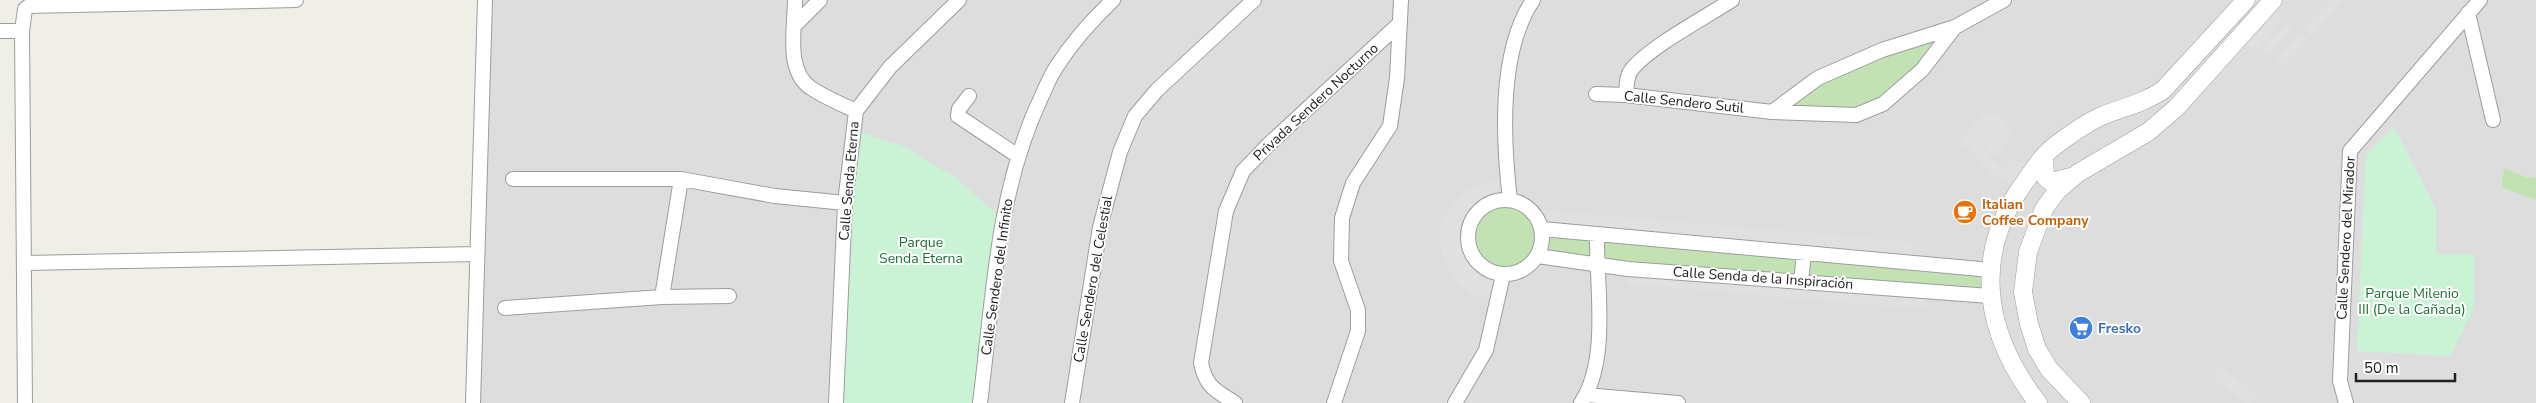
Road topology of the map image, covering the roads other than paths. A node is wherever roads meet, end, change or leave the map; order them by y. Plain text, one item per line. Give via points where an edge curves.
1 (296, 0) edge
2 (485, 0) edge
3 (795, 0) edge
4 (820, 0) edge
5 (959, 0) edge
6 (1113, 0) edge
7 (1254, 0) edge
8 (1401, 0) edge
9 (1533, 0) edge
10 (1732, 0) edge
11 (2004, 0) edge
12 (2246, 0) edge
13 (2273, 0) edge
14 (2480, 0) edge
15 (2468, 13) junction
16 (795, 25) junction
17 (1398, 25) junction
18 (1955, 27) junction
19 (0, 31) edge
20 (22, 31) junction
21 (1596, 94) dead end
22 (1626, 95) junction
23 (969, 96) dead end
24 (856, 111) junction
25 (1772, 112) junction
26 (2493, 120) dead end
27 (1018, 156) junction
28 (2044, 156) junction
29 (2076, 176) junction
30 (513, 179) dead end
31 (681, 179) junction
32 (2016, 196) junction
33 (1510, 200) junction
34 (845, 204) junction
35 (2044, 210) junction
36 (1542, 229) junction
37 (1597, 234) junction
38 (1804, 253) junction
39 (477, 254) junction
40 (1538, 256) junction
41 (25, 263) junction
42 (1596, 265) junction
43 (1991, 270) junction
44 (1503, 275) junction
45 (1801, 281) junction
46 (729, 296) dead end
47 (1990, 296) junction
48 (662, 297) junction
49 (505, 308) dead end
50 (2033, 338) junction
51 (2006, 353) junction
52 (2064, 386) junction
53 (1584, 399) edge
54 (25, 403) edge
55 (473, 403) edge
56 (836, 403) edge
57 (980, 403) edge
58 (1072, 403) edge
59 (1234, 403) edge
60 (1334, 403) edge
61 (1454, 403) edge
62 (1678, 403) edge
63 (2038, 403) edge
64 (2081, 403) edge
65 (2346, 403) edge

1 - 20 street via 29,6 25,9
2 - 39 street
3 - 16 street
4 - 16 street
5 - 24 street, Calle Senda Eterna via 890,67
6 - 27 street, Calle Sendero del Infinito via 1090,22 1056,67
7 - 58 street, Calle Sendero del Celestial via 1157,90 1135,116 1120,152 1100,227
8 - 17 street
9 - 33 street via 1514,38 1506,90
10 - 22 street via 1631,69
11 - 18 street, Calle Sendero Sutil
12 - 28 street via 2164,90 2152,98 2103,116 2054,146
13 - 29 street via 2176,108 2148,132
14 - 15 street, Calle Sendero del Mirador
15 - 26 street
15 - 65 street, Calle Sendero del Mirador via 2350,150 2340,381
16 - 24 street via 794,62 799,77 810,88
17 - 59 street, Privada Sendero Nocturno via 1243,171 1226,211 1201,363 1210,388
17 - 60 street via 1397,78 1390,126 1353,183 1342,218 1341,261 1359,320
18 - 25 street, Calle Sendero Sutil via 1882,50 1818,78
18 - 25 street, Calle Sendero Sutil via 1922,70 1883,104 1856,115
19 - 20 street
20 - 41 street
21 - 22 street, Calle Sendero Sutil
22 - 25 street, Calle Sendero Sutil
23 - 27 street via 958,116
24 - 34 street, Calle Senda Eterna
27 - 57 street, Calle Sendero del Infinito via 1003,220
28 - 29 street via 2045,177 2051,182
28 - 32 street
29 - 35 street via 2058,190
30 - 31 street
31 - 34 street via 775,196
31 - 48 street
32 - 35 street via 2037,185 2044,190
32 - 43 street via 1995,240
33 - 36 street via 1530,209
33 - 44 street via 1491,203 1475,214 1467,238 1469,251 1476,262 1486,270
34 - 56 street, Calle Senda Eterna
35 - 50 street via 2028,252 2023,292
36 - 37 street, Calle Senda de la Inspiración
36 - 40 street
37 - 38 street, Calle Senda de la Inspiración
37 - 42 street
38 - 43 street, Calle Senda de la Inspiración
38 - 45 street
39 - 41 street
39 - 55 street
40 - 42 street, Calle Senda de la Inspiración
40 - 44 street via 1521,271
41 - 54 street
42 - 45 street, Calle Senda de la Inspiración
42 - 53 street via 1600,322 1596,358
43 - 47 street
44 - 61 street via 1486,350
45 - 47 street, Calle Senda de la Inspiración
46 - 48 street
47 - 51 street via 1996,328
48 - 49 street
50 - 51 street via 2036,362 2031,367
50 - 52 street via 2045,362
51 - 63 street via 2025,388
52 - 63 street via 2045,377 2038,378 2034,384
52 - 64 street
53 - 62 street

